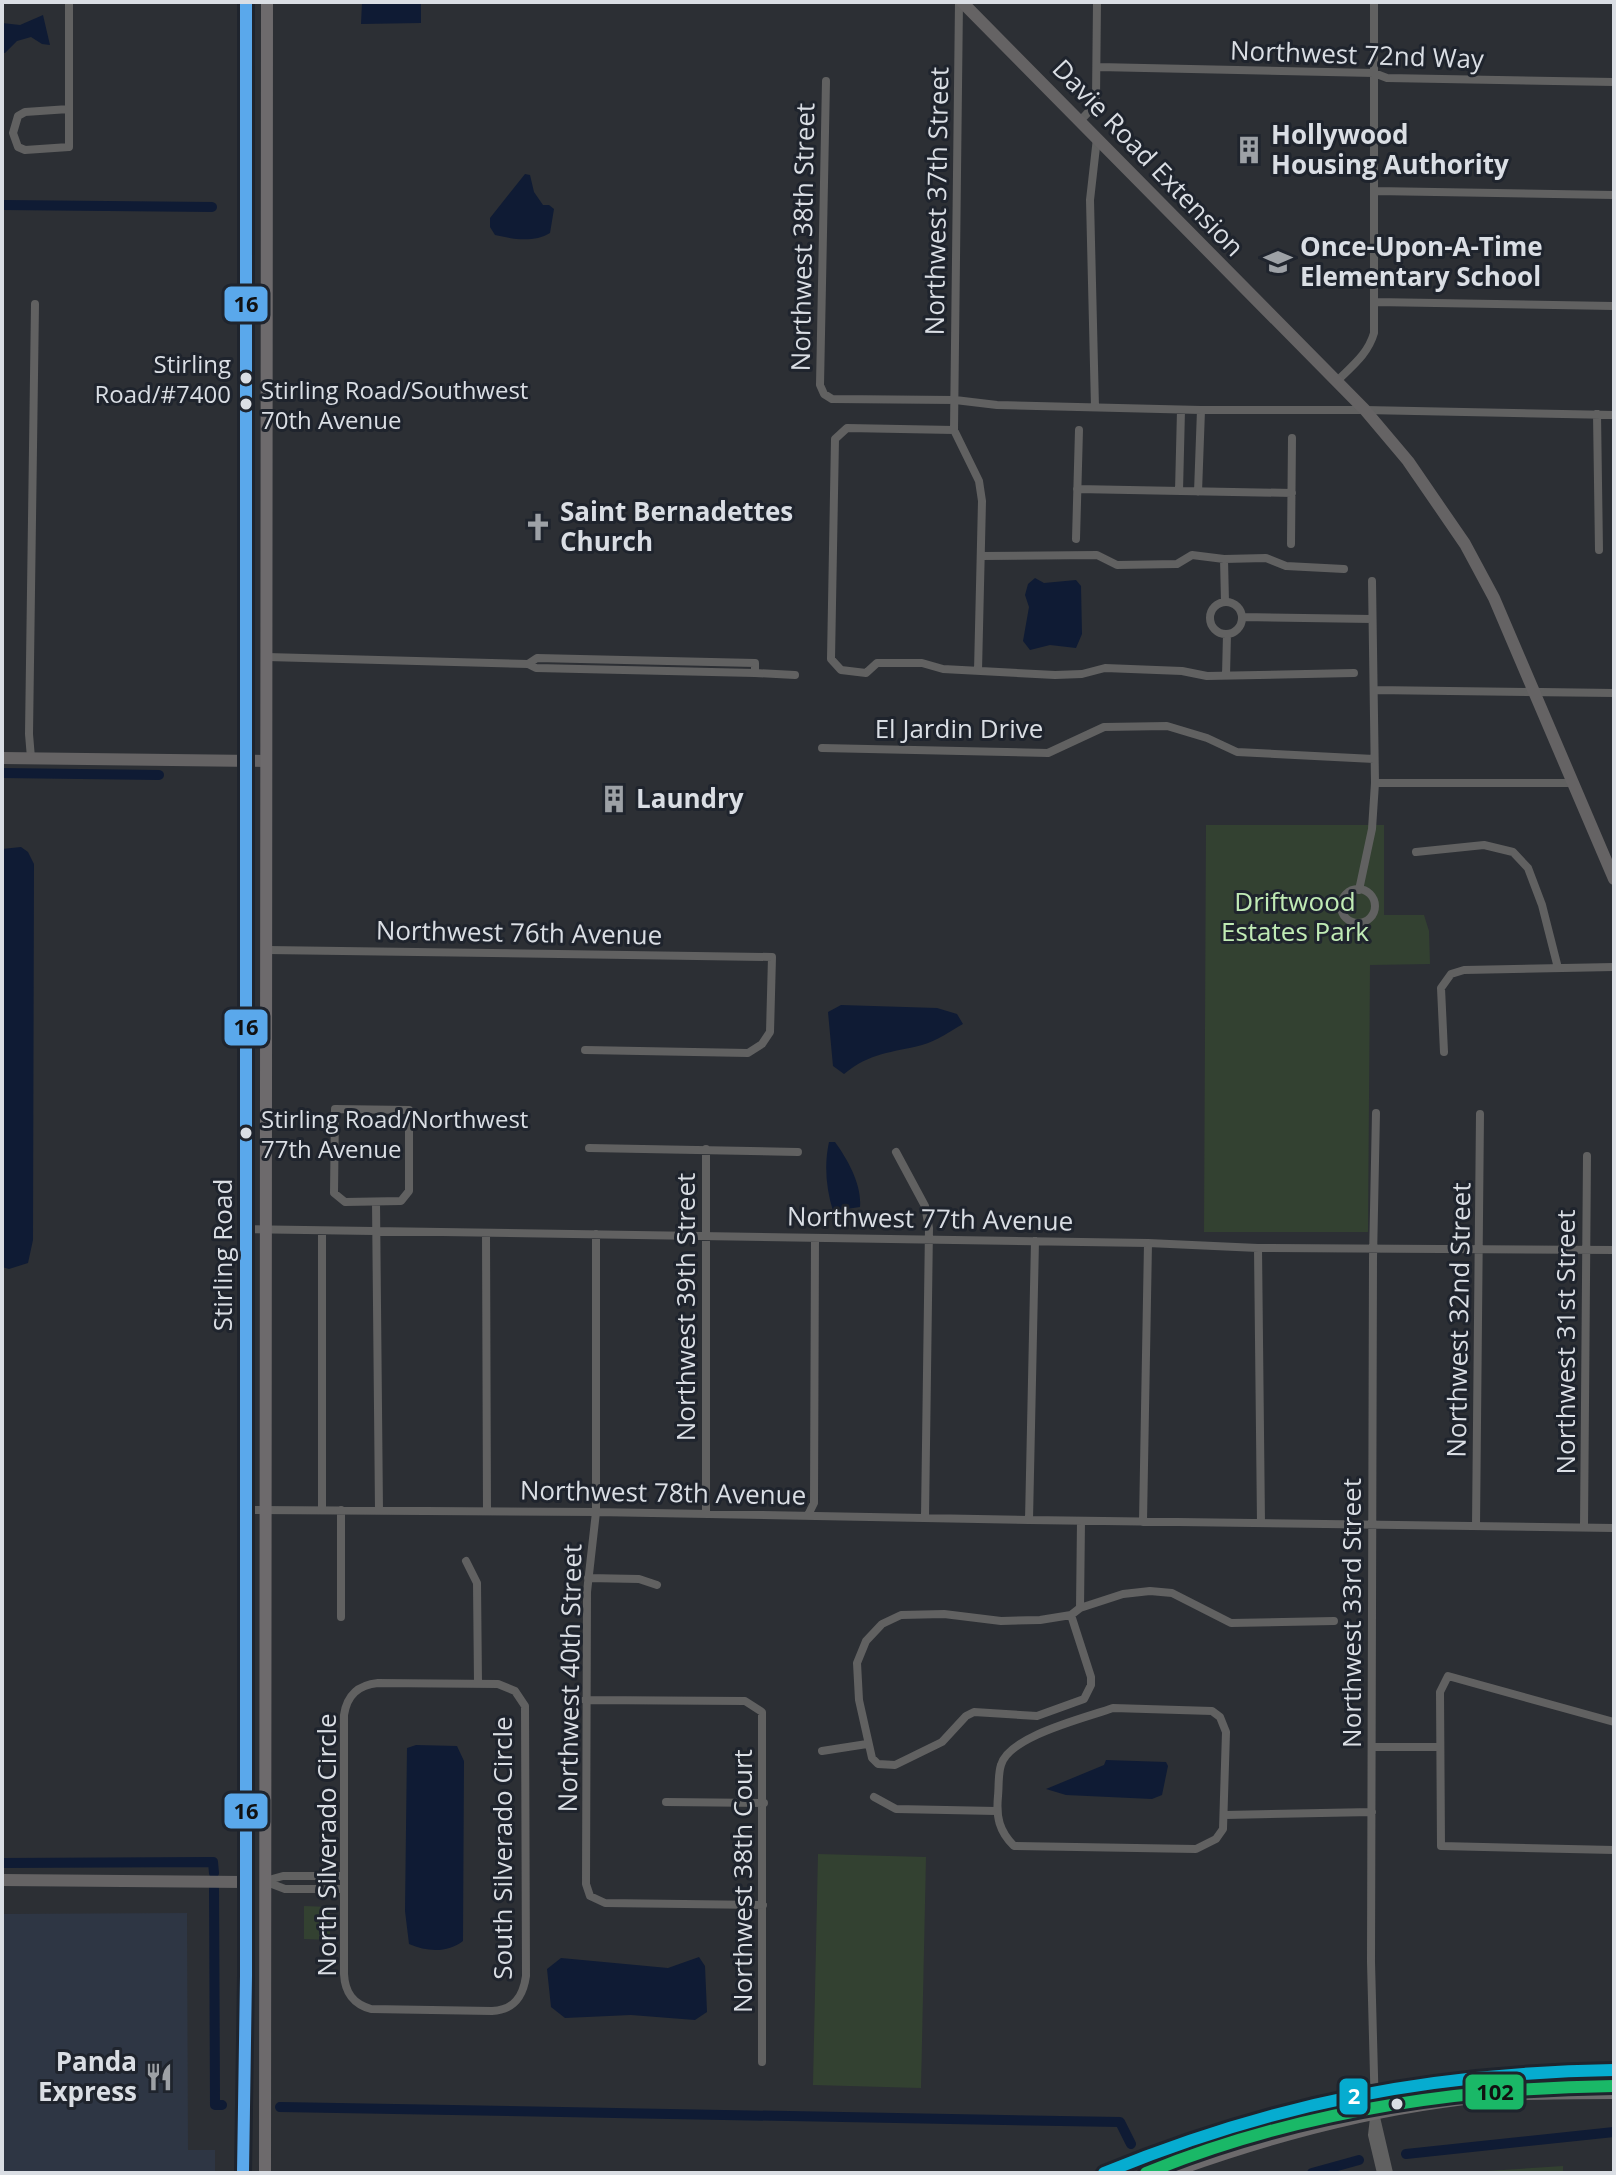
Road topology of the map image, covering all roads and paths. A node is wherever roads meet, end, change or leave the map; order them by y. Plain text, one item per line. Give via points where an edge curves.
1 (69, 2) edge
2 (246, 2) edge
3 (267, 2) edge
4 (960, 2) edge
5 (1097, 2) edge
6 (1374, 2) edge
7 (1098, 67) junction
8 (1374, 73) junction
9 (826, 81) dead end
10 (1614, 82) edge
11 (69, 109) junction
12 (1080, 121) junction
13 (1097, 138) junction
14 (1375, 191) junction
15 (1614, 195) edge
16 (1375, 302) junction
17 (35, 304) dead end
18 (1614, 306) edge
19 (1337, 381) junction
20 (955, 400) junction
21 (1095, 407) junction
22 (1181, 410) junction
23 (1201, 410) junction
24 (1365, 410) junction
25 (1597, 414) junction
26 (1614, 415) edge
27 (954, 430) junction
28 (1079, 430) dead end
29 (1292, 438) dead end
30 (1077, 489) junction
31 (1179, 491) junction
32 (1198, 492) junction
33 (1292, 493) junction
34 (1076, 539) dead end
35 (246, 541) junction
36 (267, 542) junction
37 (1291, 544) dead end
38 (1599, 550) dead end
39 (981, 556) junction
40 (1224, 559) junction
41 (1344, 569) dead end
42 (1372, 581) dead end
43 (1225, 602) junction
44 (1242, 617) junction
45 (1372, 619) junction
46 (1227, 634) junction
47 (267, 657) junction
48 (978, 671) junction
49 (1354, 673) dead end
50 (795, 675) dead end
51 (1226, 675) junction
52 (1374, 690) junction
53 (1533, 692) junction
54 (1614, 693) edge
55 (822, 748) dead end
56 (2, 758) edge
57 (31, 758) junction
58 (1374, 759) junction
59 (246, 761) junction
60 (266, 761) junction
61 (1375, 783) junction
62 (1573, 783) junction
63 (1416, 852) dead end
64 (1614, 879) edge
65 (1359, 890) junction
66 (267, 950) junction
67 (1614, 967) edge
68 (1558, 968) junction
69 (585, 1050) dead end
70 (1444, 1052) dead end
71 (1376, 1113) dead end
72 (1480, 1114) dead end
73 (589, 1148) dead end
74 (706, 1149) junction
75 (798, 1152) dead end
76 (896, 1152) dead end
77 (1587, 1156) dead end
78 (376, 1202) junction
79 (245, 1229) junction
80 (266, 1229) junction
81 (322, 1231) junction
82 (377, 1231) junction
83 (486, 1233) junction
84 (596, 1234) junction
85 (705, 1236) junction
86 (815, 1238) junction
87 (928, 1241) junction
88 (1035, 1241) junction
89 (1148, 1243) junction
90 (1375, 1246) junction
91 (1480, 1247) junction
92 (1258, 1248) junction
93 (1587, 1249) junction
94 (1614, 1250) edge
95 (244, 1510) junction
96 (322, 1510) junction
97 (341, 1510) junction
98 (379, 1510) junction
99 (266, 1511) junction
100 (487, 1511) junction
101 (596, 1512) junction
102 (706, 1514) junction
103 (808, 1515) junction
104 (925, 1517) junction
105 (1029, 1520) junction
106 (1081, 1521) junction
107 (1143, 1522) junction
108 (1261, 1523) junction
109 (1372, 1524) junction
110 (1476, 1526) junction
111 (1584, 1527) junction
112 (1614, 1528) edge
113 (466, 1561) dead end
114 (588, 1578) junction
115 (657, 1585) dead end
116 (1080, 1608) junction
117 (1071, 1615) junction
118 (341, 1617) dead end
119 (1334, 1621) dead end
120 (478, 1683) junction
121 (585, 1700) junction
122 (1614, 1722) edge
123 (867, 1744) junction
124 (1373, 1747) junction
125 (1440, 1747) junction
126 (822, 1751) dead end
127 (874, 1797) dead end
128 (666, 1802) dead end
129 (764, 1803) junction
130 (996, 1811) junction
131 (1372, 1812) junction
132 (1225, 1815) junction
133 (1614, 1850) edge
134 (245, 1855) junction
135 (344, 1876) junction
136 (2, 1880) edge
137 (264, 1881) junction
138 (245, 1882) junction
139 (343, 1889) junction
140 (763, 1905) junction
141 (353, 2000) joint
142 (245, 2052) junction
143 (762, 2062) dead end
144 (1614, 2070) edge
145 (265, 2075) junction
146 (1614, 2082) edge
147 (1373, 2091) junction
148 (1569, 2093) junction
149 (1614, 2093) edge
150 (1375, 2113) junction
151 (243, 2173) edge
152 (265, 2173) edge
153 (1104, 2173) edge
154 (1169, 2173) edge
155 (1381, 2173) edge
156 (1389, 2173) edge

1 - 11 street
2 - 35 main road, Stirling Road
3 - 36 main road, Stirling Road
4 - 12 main road, Davie Road Extension
4 - 20 street, Northwest 37th Street
5 - 7 street
6 - 8 street
7 - 8 street, Northwest 72nd Way
7 - 12 street via 1094,106
8 - 10 street, Northwest 72nd Way via 1387,78
8 - 14 street
9 - 20 street, Northwest 38th Street via 820,385 832,399
11 - 11 street via 18,116 13,133 18,147 69,147
12 - 13 main road, Davie Road Extension
13 - 19 main road, Davie Road Extension
13 - 21 street via 1090,200
14 - 15 street
14 - 16 street
16 - 18 street
16 - 19 street via 1371,346
17 - 57 street
19 - 24 main road, Davie Road Extension
20 - 21 street
20 - 27 street, Northwest 37th Street
21 - 22 street
22 - 23 street
22 - 31 street
23 - 24 street
23 - 32 street
24 - 25 street
24 - 53 main road, Davie Road Extension via 1465,544
25 - 26 street
25 - 38 street
27 - 39 street via 979,481
27 - 48 street via 847,428 835,439 831,659 841,670 866,673 877,663
28 - 30 street
29 - 33 street
30 - 31 street
30 - 34 street
31 - 32 street
32 - 33 street
33 - 37 street
35 - 36 main road
35 - 59 main road, Stirling Road
36 - 47 main road, Stirling Road
39 - 40 street via 1097,555 1117,565 1177,564 1192,555
39 - 48 street
40 - 41 street via 1266,558 1286,566
40 - 43 street
42 - 45 street
43 - 44 street via 1237,606
43 - 46 street via 1214,607 1210,619 1215,630
44 - 45 street
44 - 46 street via 1237,629
45 - 52 street
46 - 51 street
47 - 50 street via 528,664 537,658 711,661 755,663 755,673
47 - 60 main road, Stirling Road
48 - 51 street via 1055,675 1105,668
49 - 51 street
52 - 53 street
52 - 58 street
53 - 54 street
53 - 62 main road, Davie Road Extension
55 - 58 street, El Jardin Drive via 1048,753 1104,727 1167,726 1237,752
56 - 57 main road
57 - 59 main road
58 - 61 street
59 - 60 main road
59 - 79 main road, Stirling Road
60 - 66 main road, Stirling Road
61 - 62 street
61 - 65 street
62 - 64 main road, Davie Road Extension
63 - 68 street via 1484,845 1513,852 1528,868
65 - 65 street via 1345,895 1341,903 1348,921 1357,924 1373,914 1375,905
66 - 69 street, Northwest 76th Avenue via 772,957 770,1032 748,1053
66 - 80 main road, Stirling Road
67 - 68 street
68 - 70 street via 1451,974 1441,988
71 - 90 street, Northwest 33rd Street
72 - 91 street, Northwest 32nd Street
73 - 74 street
74 - 75 street
74 - 85 street, Northwest 39th Street
76 - 87 street via 925,1206
77 - 93 street, Northwest 31st Street
78 - 78 street via 345,1202 334,1193 335,1109 409,1110 409,1191 401,1201
78 - 82 street
79 - 80 street, Northwest 77th Avenue
79 - 95 main road, Stirling Road
80 - 81 street, Northwest 77th Avenue
80 - 99 main road, Stirling Road
81 - 82 street, Northwest 77th Avenue
81 - 96 street
82 - 83 street, Northwest 77th Avenue
82 - 98 street
83 - 84 street, Northwest 77th Avenue
83 - 100 street
84 - 85 street, Northwest 77th Avenue
84 - 101 street, Northwest 40th Street
85 - 86 street, Northwest 77th Avenue
85 - 102 street, Northwest 39th Street
86 - 87 street, Northwest 77th Avenue
86 - 103 street via 814,1503
87 - 88 street, Northwest 77th Avenue
87 - 104 street
88 - 89 street, Northwest 77th Avenue
88 - 105 street
89 - 92 street, Northwest 77th Avenue
89 - 107 street
90 - 91 street, Northwest 77th Avenue
90 - 92 street, Northwest 77th Avenue
90 - 109 street, Northwest 33rd Street
91 - 93 street, Northwest 77th Avenue
91 - 110 street, Northwest 32nd Street
92 - 108 street
93 - 94 street, Northwest 77th Avenue
93 - 111 street, Northwest 31st Street
95 - 99 street, Northwest 78th Avenue
95 - 134 main road, Stirling Road
96 - 97 street, Northwest 78th Avenue
96 - 99 street, Northwest 78th Avenue
97 - 98 street, Northwest 78th Avenue
97 - 118 street
98 - 100 street, Northwest 78th Avenue
99 - 137 main road, Stirling Road
100 - 101 street, Northwest 78th Avenue
101 - 102 street, Northwest 78th Avenue
101 - 114 street, Northwest 40th Street
102 - 103 street, Northwest 78th Avenue
103 - 104 street, Northwest 78th Avenue
104 - 105 street, Northwest 78th Avenue
105 - 106 street, Northwest 78th Avenue
106 - 107 street, Northwest 78th Avenue
106 - 116 street
107 - 108 street, Northwest 78th Avenue
108 - 109 street, Northwest 78th Avenue
109 - 110 street, Northwest 78th Avenue
109 - 124 street, Northwest 33rd Street
110 - 111 street, Northwest 78th Avenue
111 - 112 street, Northwest 78th Avenue
113 - 120 street via 478,1586
114 - 115 street via 639,1579
114 - 121 street, Northwest 40th Street
116 - 117 street
116 - 119 street via 1150,1591 1172,1593 1231,1623
117 - 123 street via 1001,1621 919,1613 882,1624 866,1641 857,1663
117 - 123 street via 1091,1677 1084,1699 1037,1716 974,1712 942,1742 895,1765 878,1764
120 - 135 street, North Silverado Circle via 366,1684 346,1703
120 - 141 street, South Silverado Circle via 505,1686 525,1706 524,1990 517,2002 492,2011 377,2010
121 - 129 street, Northwest 38th Court via 754,1705 764,1724
121 - 140 street, Northwest 40th Street via 590,1896 605,1903
122 - 125 street via 1448,1676 1440,1692
123 - 126 street
124 - 125 street
124 - 131 street, Northwest 33rd Street
125 - 133 street via 1441,1846
127 - 130 street via 896,1809
128 - 129 street
129 - 140 street, Northwest 38th Court
130 - 132 street via 1001,1831 1014,1846 1196,1849 1216,1839
130 - 132 street via 1001,1764 1012,1747 1113,1708 1212,1711 1220,1717 1226,1732
131 - 132 street
131 - 147 street, Northwest 33rd Street
134 - 137 main road
134 - 138 main road, Stirling Road
135 - 137 street
135 - 139 street, North Silverado Circle
136 - 138 main road
137 - 139 street via 285,1889
137 - 145 main road, Stirling Road
138 - 142 main road, Stirling Road
139 - 141 street, North Silverado Circle via 344,1980
140 - 143 street, Northwest 38th Court
142 - 145 main road
142 - 151 main road, Stirling Road
144 - 147 main road via 1495,2073
145 - 152 main road, Stirling Road
146 - 148 street via 1591,2082
147 - 150 street, Northwest 33rd Street
147 - 153 main road via 1226,2127
148 - 149 main road
148 - 150 main road via 1457,2100
150 - 154 main road via 1238,2148
150 - 155 street via 1372,2135
150 - 156 street

